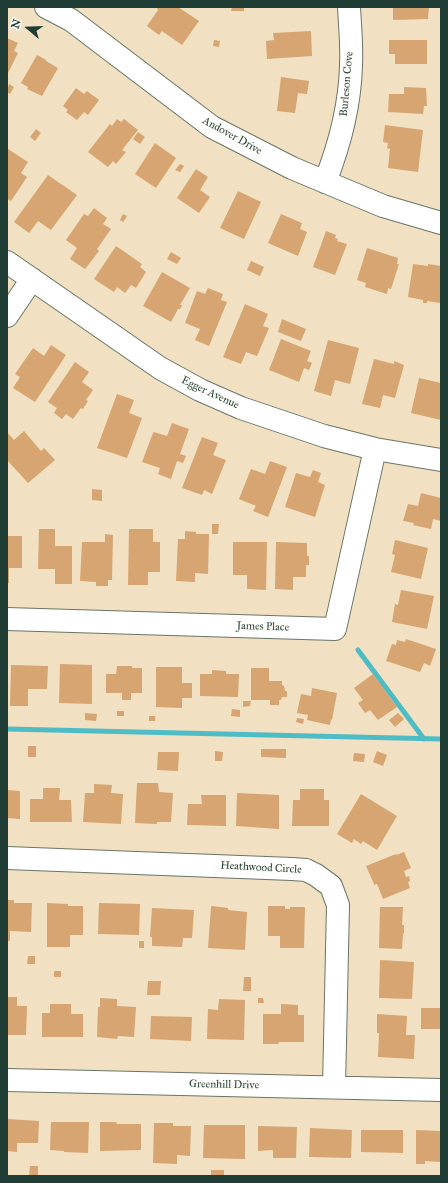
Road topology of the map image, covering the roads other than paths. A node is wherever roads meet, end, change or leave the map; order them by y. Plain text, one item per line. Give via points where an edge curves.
1 (46, 7) edge
2 (349, 7) edge
3 (75, 13) edge
4 (325, 182) junction
5 (441, 223) edge
6 (7, 262) edge
7 (32, 279) junction
8 (7, 316) edge
9 (375, 449) junction
10 (441, 460) edge
11 (7, 619) edge
12 (7, 858) edge
13 (7, 1080) edge
14 (334, 1087) junction
15 (441, 1090) edge

1 - 3 street, Andover Drive
2 - 4 street, Burleson Cove via 349,93 337,150
3 - 4 street, Andover Drive via 212,127
4 - 5 street, Andover Drive via 383,206
6 - 7 street, Egger Avenue
7 - 8 street
7 - 9 street, Egger Avenue via 160,368 200,390 241,408 324,436
9 - 10 street, Egger Avenue
9 - 11 street, James Place via 335,629
12 - 14 street, Heathwood Circle via 292,869 306,870 316,875 331,886 338,905
13 - 14 street, Greenhill Drive
14 - 15 street, Greenhill Drive

